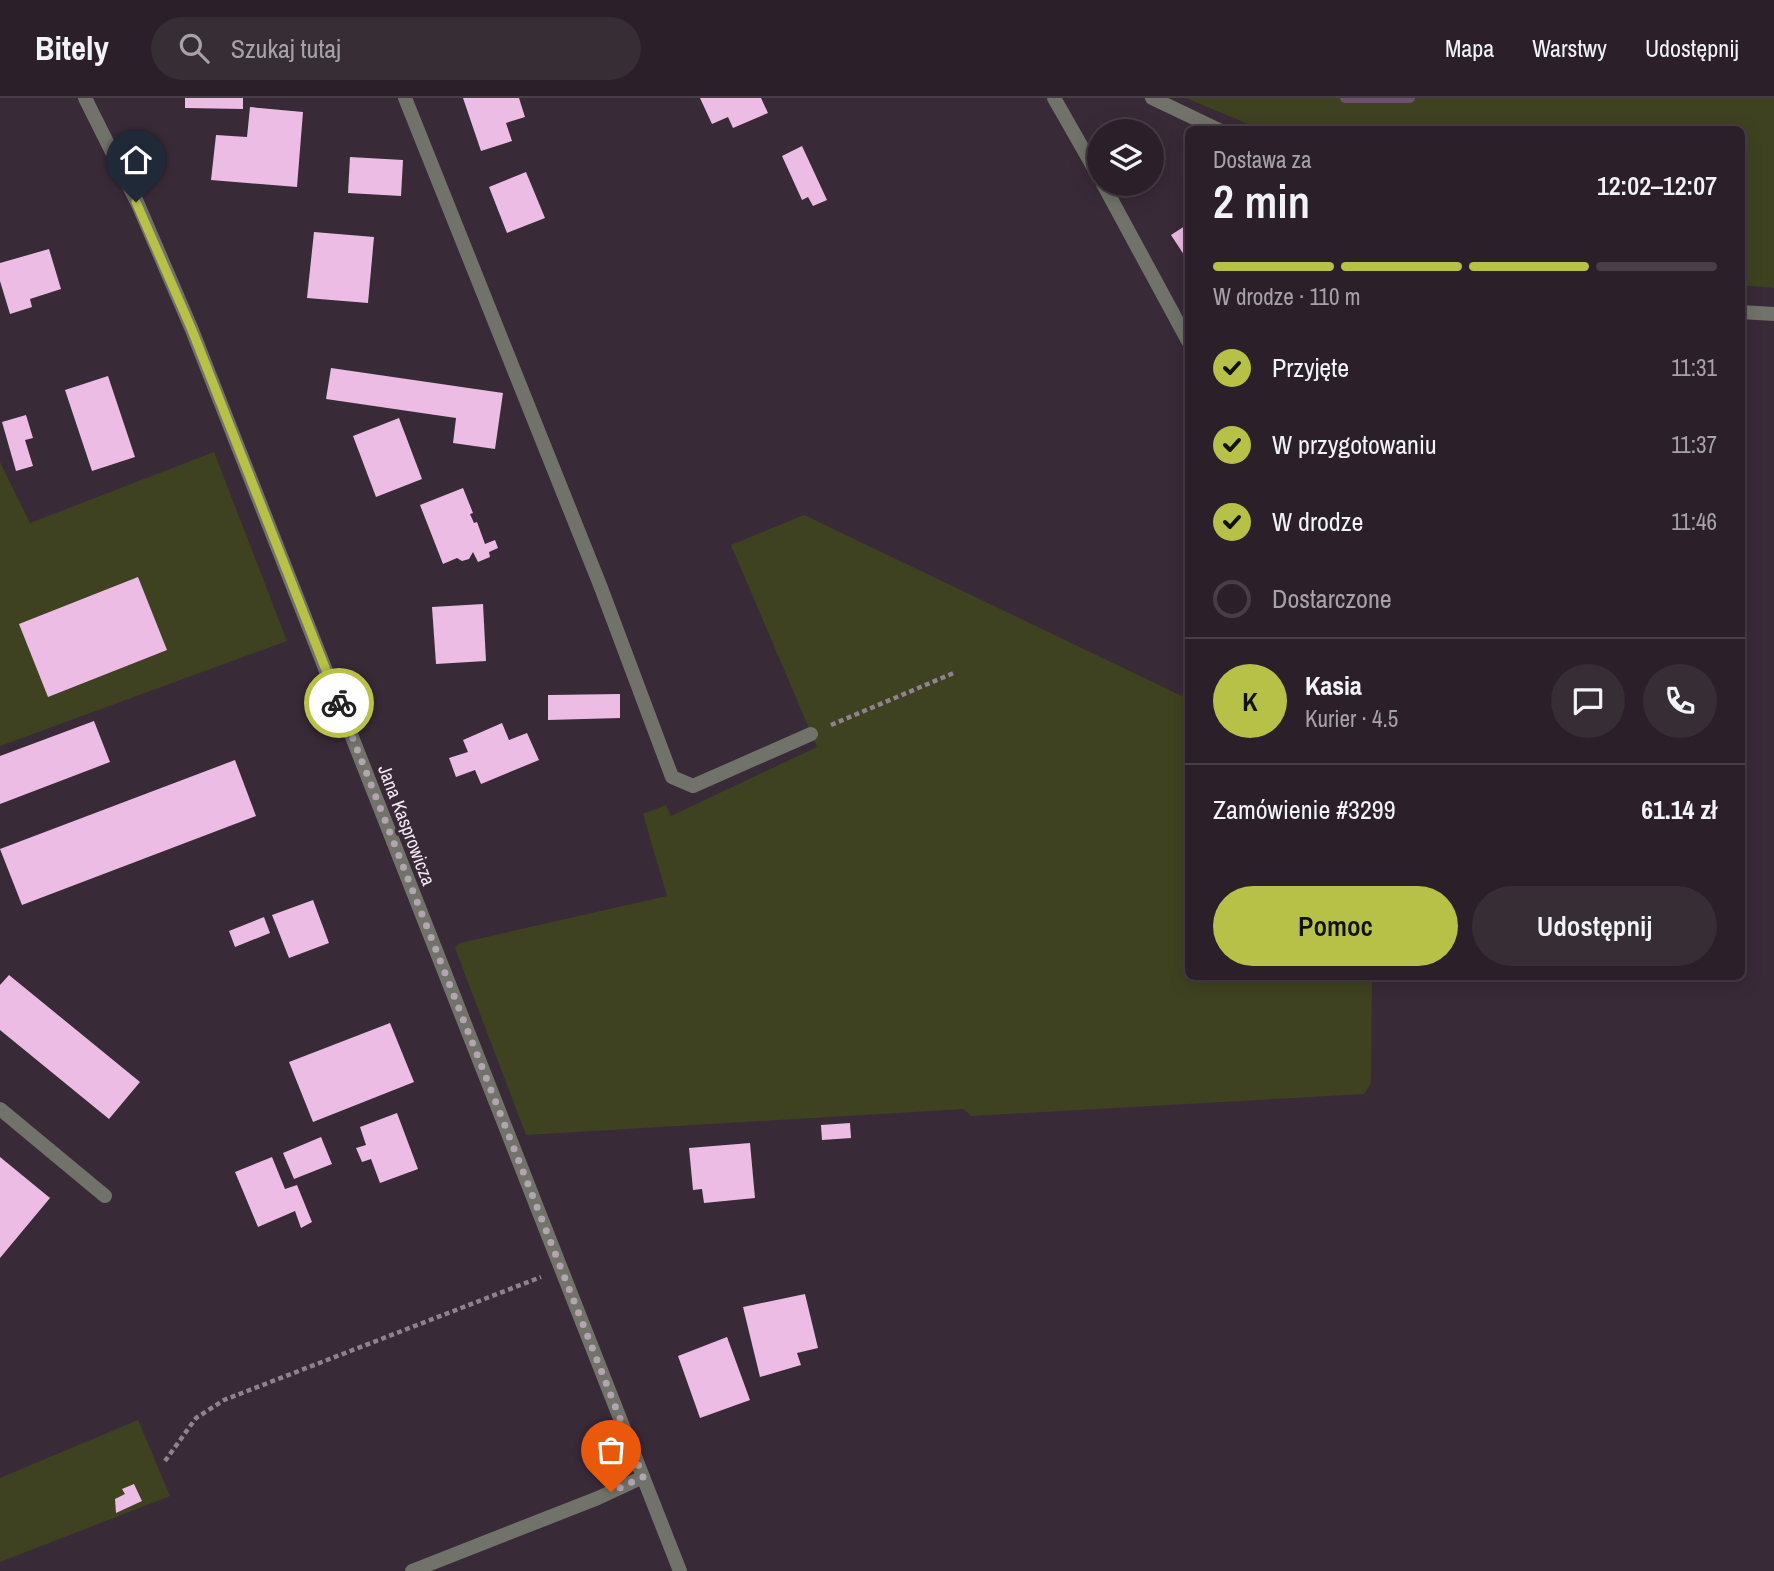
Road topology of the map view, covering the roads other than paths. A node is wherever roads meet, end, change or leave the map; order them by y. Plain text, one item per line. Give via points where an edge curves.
1 (85, 98) edge
2 (405, 98) edge
3 (1054, 98) edge
4 (1152, 98) edge
5 (1211, 126) edge
6 (1087, 156) edge
7 (1109, 196) edge
8 (1745, 312) edge
9 (1774, 314) edge
10 (1185, 335) edge
11 (811, 734) road end
12 (0, 1109) edge
13 (105, 1196) dead end
14 (643, 1477) junction
15 (412, 1571) edge
16 (680, 1571) edge

1 - 14 street, Jana Kasprowicza via 192,330
2 - 11 street via 672,777 693,786
3 - 6 street
4 - 5 street
7 - 10 street
8 - 9 street
12 - 13 street
14 - 15 street
14 - 16 street, Jana Kasprowicza

